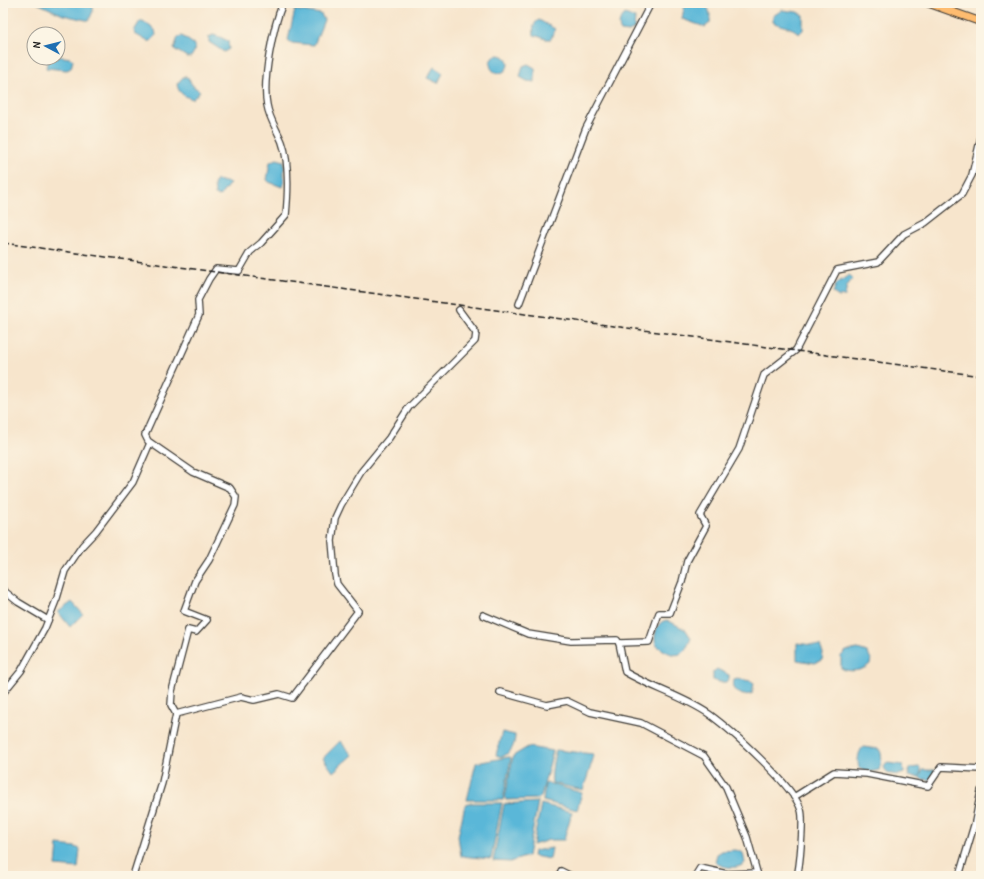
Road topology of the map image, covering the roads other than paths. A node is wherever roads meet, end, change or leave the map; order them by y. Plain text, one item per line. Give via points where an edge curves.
1 (283, 3) edge
2 (651, 3) edge
3 (928, 3) edge
4 (981, 22) edge
5 (981, 137) edge
6 (519, 304) dead end
7 (459, 310) dead end
8 (150, 443) junction
9 (3, 590) edge
10 (483, 615) dead end
11 (48, 620) junction
12 (619, 644) junction
13 (500, 692) dead end
14 (3, 693) edge
15 (176, 714) junction
16 (981, 769) edge
17 (981, 791) edge
18 (794, 797) junction
19 (561, 871) dead end
20 (757, 875) edge
21 (133, 876) edge
22 (571, 876) edge
23 (695, 876) edge
24 (797, 876) edge
25 (960, 876) edge

1 - 8 street via 273,38 266,99 269,114 287,160 286,215 250,252 239,271 216,269 209,279 198,300 199,314 147,429 146,437
2 - 6 street via 586,128
3 - 4 main road
5 - 12 street via 975,164 962,194 925,223 904,234 878,262 837,270 796,350 764,375 739,449 700,515 706,526 687,561 670,613 659,613 649,642
7 - 15 street via 476,333 475,341 409,407 389,438 357,478 335,518 332,541 337,584 358,611 292,698 279,694 254,700 241,697
8 - 11 street via 133,482 65,571
8 - 15 street via 186,467 230,488 236,497 235,505 214,551 195,581 184,611 207,620 196,632 188,630 172,692 171,705
9 - 11 street
10 - 12 street via 528,634 571,641 609,639 616,640
11 - 14 street via 21,671
12 - 18 street via 625,672 668,691 709,714 758,755
13 - 20 street via 547,705 567,701 590,712 641,723 704,756 726,788 747,837
15 - 21 street via 162,783
16 - 18 street via 941,766 928,786 868,774 834,772
17 - 25 street
18 - 24 street via 802,810 801,853
19 - 22 street
20 - 23 street via 727,874 700,868

